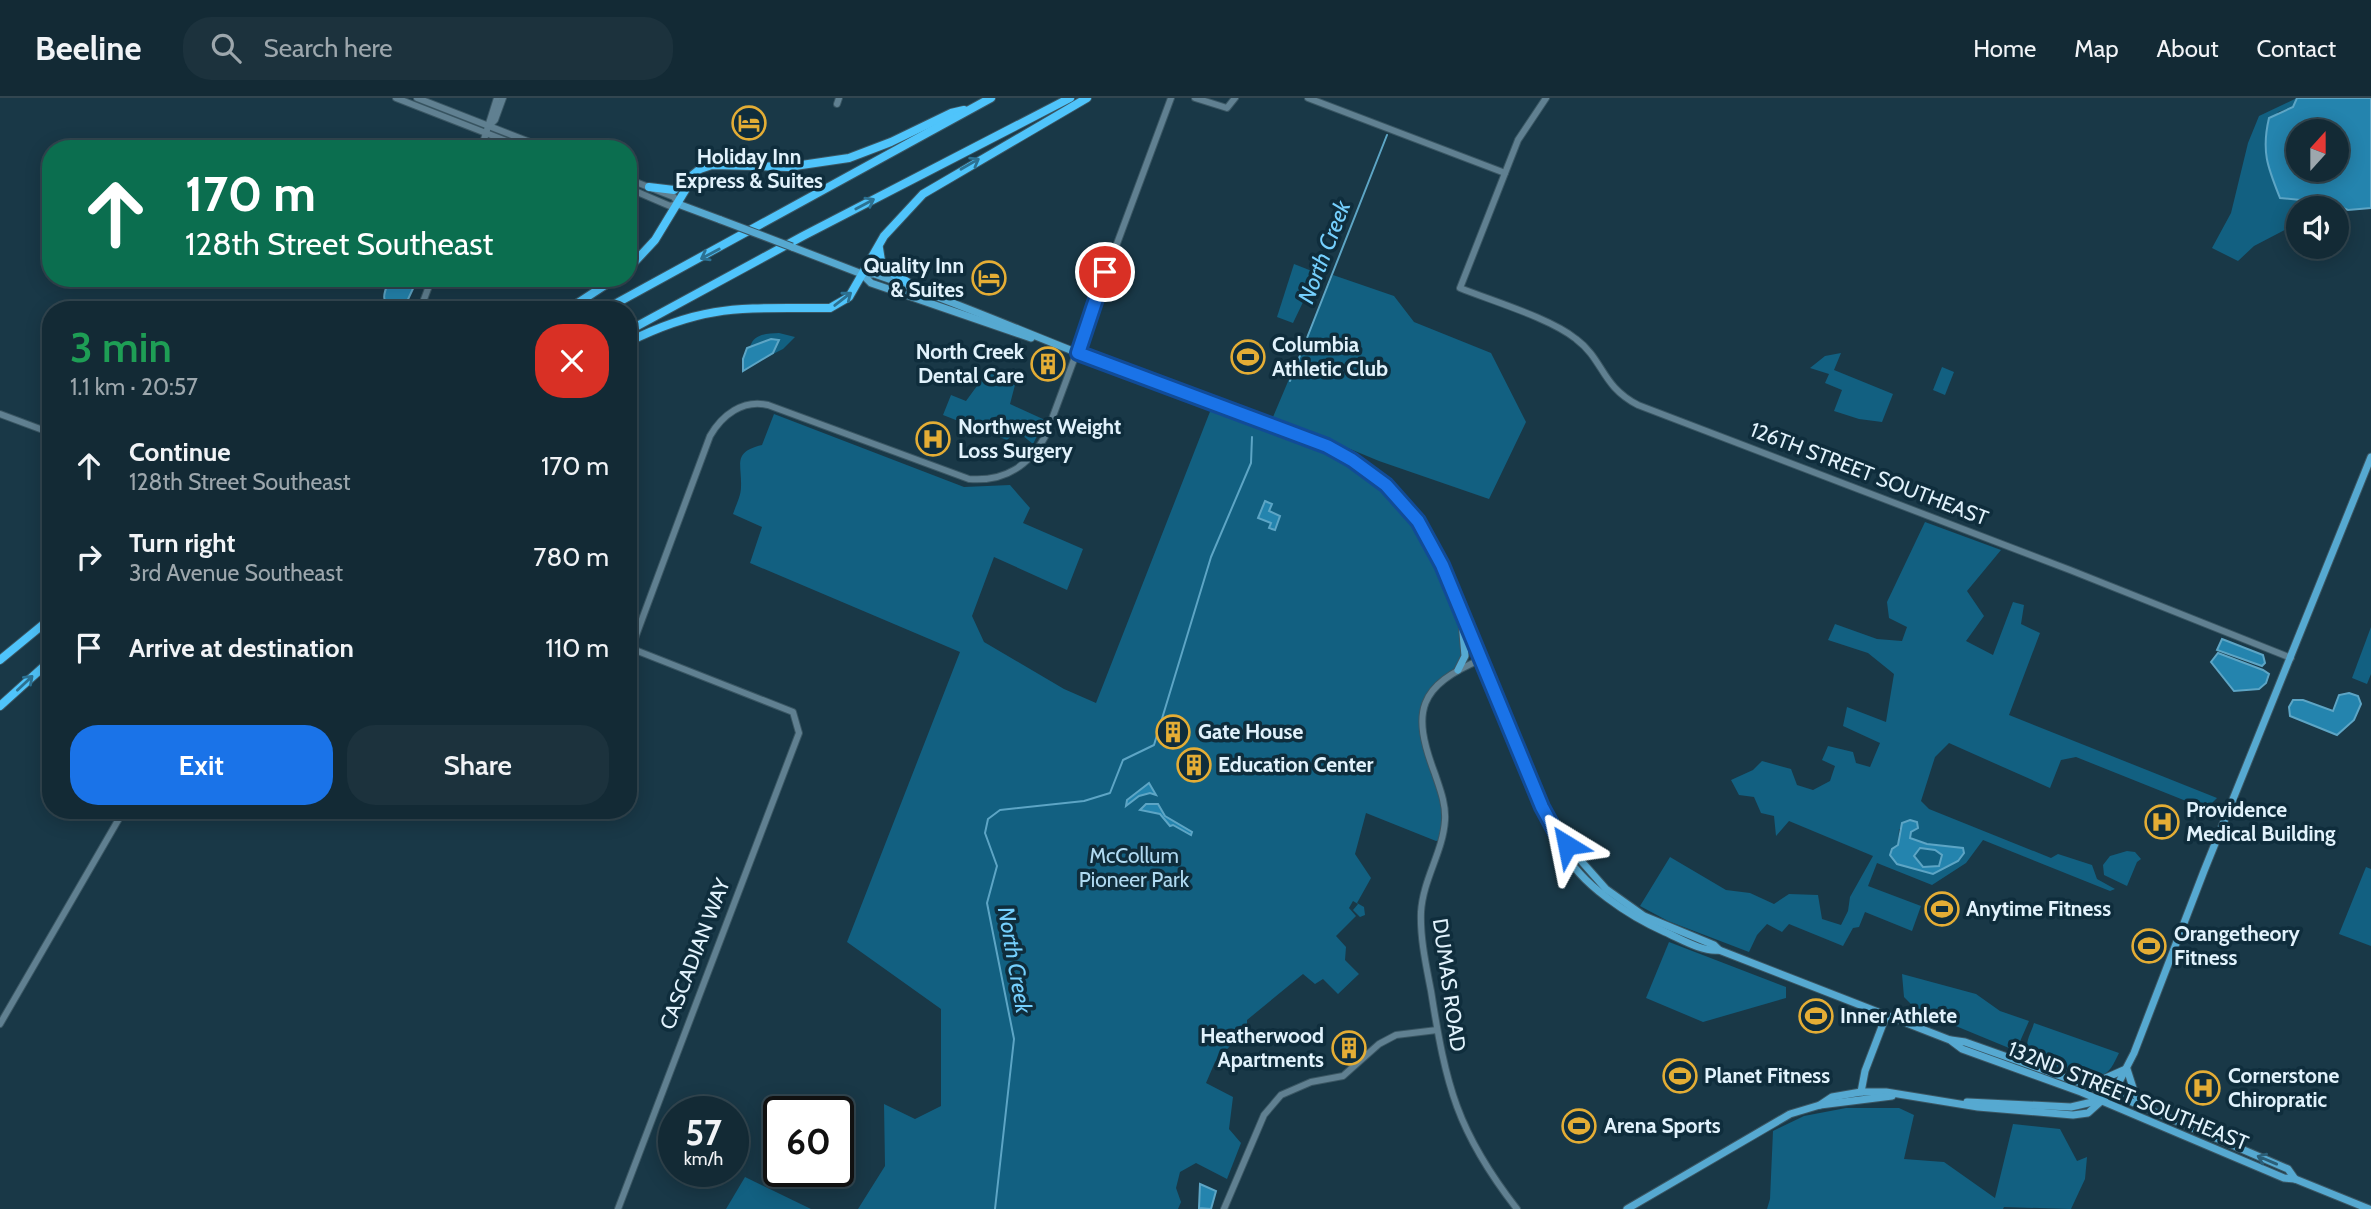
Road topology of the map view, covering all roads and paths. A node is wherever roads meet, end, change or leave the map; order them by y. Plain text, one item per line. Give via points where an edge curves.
1 (396, 98) edge
2 (417, 98) edge
3 (497, 98) edge
4 (503, 98) edge
5 (991, 98) edge
6 (1070, 98) edge
7 (1087, 98) edge
8 (1171, 98) edge
9 (1195, 98) edge
10 (1235, 98) edge
11 (1308, 98) edge
12 (1546, 98) edge
13 (970, 109) junction
14 (488, 130) junction
15 (484, 140) edge
16 (509, 140) edge
17 (520, 140) edge
18 (695, 173) junction
19 (1505, 173) junction
20 (637, 182) edge
21 (649, 187) junction
22 (637, 192) edge
23 (678, 204) junction
24 (880, 242) junction
25 (637, 260) edge
26 (862, 274) junction
27 (602, 287) edge
28 (919, 289) junction
29 (581, 301) edge
30 (620, 301) edge
31 (954, 309) junction
32 (992, 317) junction
33 (637, 326) edge
34 (637, 338) edge
35 (1078, 353) junction
36 (0, 414) edge
37 (42, 430) edge
38 (2371, 457) edge
39 (1460, 608) junction
40 (42, 625) edge
41 (637, 629) edge
42 (637, 651) edge
43 (2291, 658) junction
44 (1482, 659) junction
45 (0, 660) edge
46 (42, 668) edge
47 (1458, 670) junction
48 (0, 706) edge
49 (119, 819) edge
50 (1886, 1016) junction
51 (0, 1024) edge
52 (1437, 1030) junction
53 (1950, 1040) junction
54 (2127, 1069) junction
55 (2069, 1078) junction
56 (1861, 1091) junction
57 (2109, 1093) junction
58 (1892, 1096) junction
59 (2101, 1100) junction
60 (1842, 1102) junction
61 (1821, 1105) junction
62 (2146, 1108) junction
63 (2295, 1179) junction
64 (618, 1209) edge
65 (1224, 1209) edge
66 (1517, 1209) edge
67 (1627, 1209) edge
68 (2369, 1209) edge

1 - 14 street
2 - 14 street
3 - 14 street
4 - 14 street
5 - 13 highway
33 -> 6 highway
24 -> 7 highway via 906,209 933,186
8 - 35 street
9 - 10 street via 1227,108
11 - 19 street
12 - 19 street via 1527,123
13 - 18 highway via 841,160 772,167 712,165
13 -> 30 highway
14 - 15 street
14 - 16 street
14 - 17 street
18 - 21 highway via 674,190
18 - 23 highway
19 - 43 street, 126TH STREET SOUTHEAST via 1460,288 1574,337 1613,389 1638,405
20 - 21 street
21 - 23 street via 674,197
22 - 23 street via 670,206
23 - 25 highway
23 - 26 main road, bridge
24 - 26 highway
24 - 28 highway via 877,256 882,267
26 - 28 main road
26 - 31 main road via 871,283
34 -> 26 highway via 714,310 830,308 849,297
27 - 29 highway
28 - 32 main road
31 - 32 main road
31 - 35 main road
32 - 35 main road
35 - 39 main road via 1327,446 1352,460 1386,485 1418,521
35 - 41 street via 1046,435 1033,455 1012,473 998,478 969,479 768,405 750,404 721,418 710,436
36 - 37 street
38 - 43 main road
39 - 44 main road, 132ND STREET SOUTHEAST
39 - 47 main road via 1466,651
40 - 45 highway
42 - 64 street, CASCADIAN WAY via 793,712 799,733
43 - 54 main road
44 - 47 street, DUMAS ROAD
44 - 50 main road, 132ND STREET SOUTHEAST via 1542,807 1567,856 1588,881 1622,909 1679,938
48 -> 46 highway
47 - 52 street, DUMAS ROAD via 1429,692 1420,720 1446,818 1421,914
49 - 51 street
50 - 53 main road, 132ND STREET SOUTHEAST
50 - 56 main road
52 - 65 street via 1396,1035 1343,1076 1311,1082 1281,1095 1264,1115
52 - 66 street, DUMAS ROAD via 1443,1069 1459,1118 1479,1158
53 - 55 main road, 132ND STREET SOUTHEAST
53 - 59 main road, 132ND STREET SOUTHEAST via 1962,1049
54 - 55 main road via 2092,1082
54 - 57 main road
54 - 62 main road via 2135,1094
55 - 57 main road, 132ND STREET SOUTHEAST
56 - 58 main road
56 - 60 main road
56 - 61 main road via 1832,1097
57 - 59 main road
57 - 62 main road, 132ND STREET SOUTHEAST
58 - 59 main road via 2073,1115 2088,1114
58 - 60 main road
59 - 63 main road, 132ND STREET SOUTHEAST
60 - 61 main road
61 - 67 main road via 1767,1125
63 -> 62 main road, 132ND STREET SOUTHEAST via 2288,1169
63 - 68 main road, 132ND STREET SOUTHEAST

